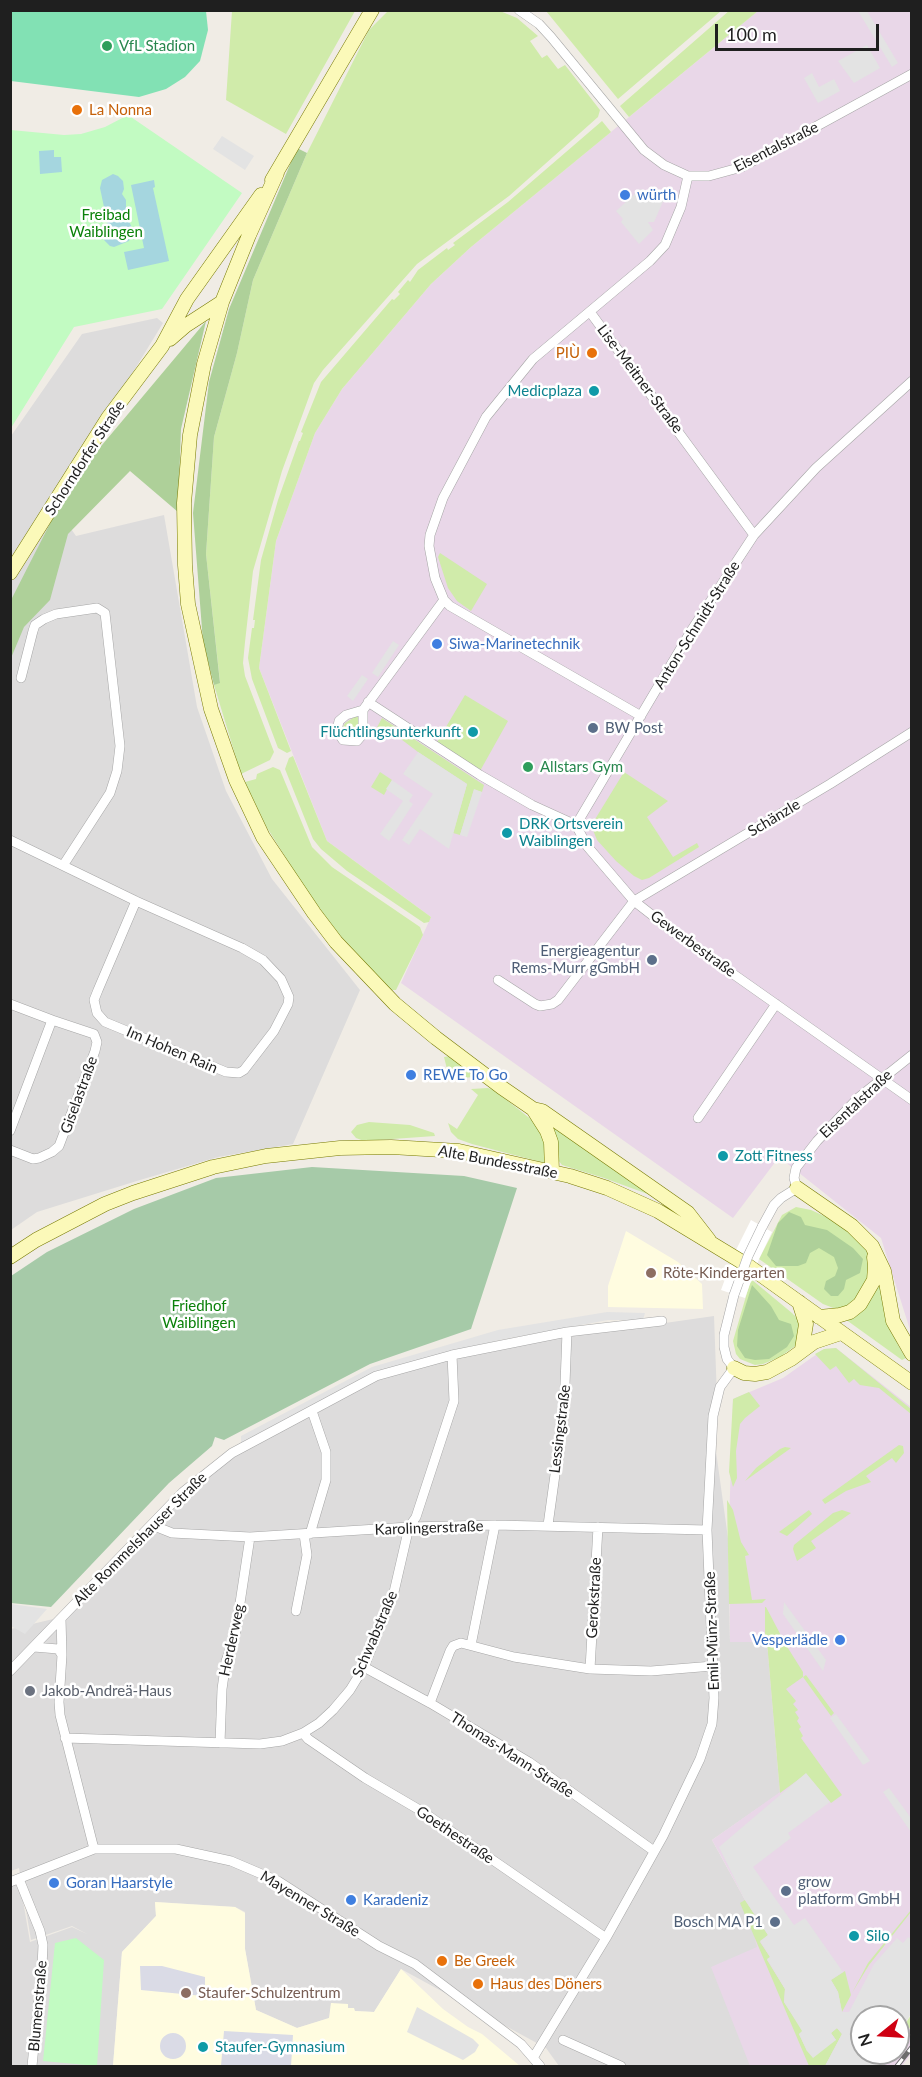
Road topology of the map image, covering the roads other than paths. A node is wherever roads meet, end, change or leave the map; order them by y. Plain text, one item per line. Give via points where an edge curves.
1 (372, 10) edge
2 (519, 10) edge
3 (912, 74) edge
4 (278, 173) junction
5 (688, 176) junction
6 (222, 302) junction
7 (590, 312) junction
8 (162, 346) junction
9 (912, 381) edge
10 (754, 535) junction
11 (10, 573) edge
12 (444, 600) junction
13 (21, 678) dead end
14 (641, 716) junction
15 (912, 732) edge
16 (576, 825) junction
17 (10, 840) edge
18 (64, 864) junction
19 (136, 901) junction
20 (634, 901) junction
21 (498, 980) dead end
22 (10, 1004) edge
23 (776, 1004) junction
24 (52, 1020) junction
25 (912, 1055) edge
26 (881, 1078) junction
27 (912, 1100) edge
28 (533, 1109) junction
29 (698, 1118) dead end
30 (10, 1131) edge
31 (10, 1150) edge
32 (552, 1171) junction
33 (797, 1188) junction
34 (709, 1240) junction
35 (872, 1246) junction
36 (10, 1257) edge
37 (799, 1302) junction
38 (819, 1317) junction
39 (662, 1321) dead end
40 (567, 1332) junction
41 (841, 1333) junction
42 (802, 1349) junction
43 (912, 1354) edge
44 (452, 1355) junction
45 (734, 1368) junction
46 (912, 1383) edge
47 (312, 1411) junction
48 (152, 1524) junction
49 (495, 1525) junction
50 (548, 1525) junction
51 (409, 1527) junction
52 (598, 1527) junction
53 (707, 1530) junction
54 (307, 1534) junction
55 (250, 1537) junction
56 (296, 1611) dead end
57 (61, 1619) junction
58 (471, 1645) junction
59 (34, 1647) junction
60 (62, 1655) junction
61 (364, 1666) junction
62 (713, 1666) junction
63 (590, 1669) junction
64 (10, 1671) edge
65 (430, 1703) junction
66 (303, 1733) junction
67 (65, 1738) junction
68 (220, 1743) junction
69 (94, 1849) junction
70 (654, 1851) junction
71 (15, 1880) edge
72 (606, 1938) junction
73 (563, 2040) dead end
74 (533, 2058) junction
75 (32, 2067) edge
76 (540, 2067) edge
77 (621, 2067) edge

1 - 4 main road, Schorndorfer Straße
2 - 5 street via 551,37 644,150
3 - 5 street, Eisentalstraße via 742,167 709,176
4 - 6 main road, Schorndorfer Straße
4 - 8 main road, Schorndorfer Straße via 188,299
5 - 7 street, Lise-Meitner-Straße via 681,207 665,245
6 - 8 main road, Schorndorfer Straße
6 - 28 main road via 190,435 184,503 185,565 188,604 211,709 236,780 269,847 336,942 395,1005
7 - 10 street, Lise-Meitner-Straße
7 - 12 street, Lise-Meitner-Straße via 522,372 486,417 457,470 437,515 429,546 432,570
8 - 11 main road, Schorndorfer Straße via 108,418
9 - 10 street, Anton-Schmidt-Straße via 816,468
10 - 14 street, Anton-Schmidt-Straße
12 - 14 street
12 - 16 street via 366,706 532,805
13 - 18 street via 35,626 44,619 86,609 97,608 105,613 120,746 118,763 110,793
14 - 16 street, Anton-Schmidt-Straße
15 - 20 street, Schänzle
16 - 20 street via 587,846
17 - 18 street, Im Hohen Rain
18 - 19 street, Im Hohen Rain
19 - 19 street, Im Hohen Rain via 94,1000 98,1013 105,1022 226,1072 244,1070 274,1031 288,1004 281,979 252,953
20 - 21 street, Gewerbestraße via 552,1004 535,1004
20 - 23 street, Gewerbestraße
22 - 24 street, Giselastraße
23 - 26 street, Gewerbestraße
23 - 29 street
24 - 30 street
24 - 31 street, Giselastraße via 94,1034 95,1051 60,1146 33,1159
25 - 26 street, Eisentalstraße
26 - 27 street, Gewerbestraße
26 - 33 street, Eisentalstraße via 800,1161 794,1178
28 - 32 main road via 551,1142
28 - 34 main road via 688,1213
32 - 34 main road, Alte Bundesstraße via 627,1196
32 - 36 main road, Alte Bundesstraße via 440,1149 340,1148 266,1156 192,1173 133,1193 78,1217
33 - 35 main road via 852,1226
33 - 45 street, bridge via 774,1205 748,1256 734,1295 724,1335 724,1347
34 - 37 main road, Alte Bundesstraße
35 - 38 main road via 874,1280 860,1304 850,1312
35 - 43 main road via 884,1271 893,1321
37 - 38 main road, Alte Bundesstraße
37 - 42 main road via 806,1324
38 - 41 main road, Alte Bundesstraße
39 - 40 street, Alte Rommelshauser Straße
40 - 44 street, Alte Rommelshauser Straße
40 - 50 street, Lessingstraße via 564,1410
41 - 42 main road
41 - 46 main road, Alte Bundesstraße
42 - 45 main road via 767,1372 744,1373
44 - 47 street, Alte Rommelshauser Straße via 376,1376
44 - 51 street, Schwabstraße via 454,1401 416,1517
45 - 53 street, Emil-Münz-Straße via 720,1387 713,1416
47 - 48 street, Alte Rommelshauser Straße via 220,1460
47 - 54 street via 326,1452 326,1480
48 - 55 street, Karolingerstraße via 172,1533
48 - 57 street, Alte Rommelshauser Straße
49 - 50 street, Karolingerstraße
49 - 51 street, Karolingerstraße
49 - 58 street
50 - 52 street, Karolingerstraße
51 - 54 street, Karolingerstraße
51 - 61 street, Schwabstraße via 394,1592
52 - 53 street, Karolingerstraße
52 - 63 street, Gerokstraße
53 - 62 street, Emil-Münz-Straße
54 - 55 street, Karolingerstraße
54 - 56 street
55 - 68 street, Herderweg via 235,1636 226,1661
57 - 59 street, Alte Rommelshauser Straße
57 - 60 street
58 - 63 street via 514,1657
58 - 65 street via 453,1646
59 - 60 street via 58,1649
59 - 64 street, Alte Rommelshauser Straße
60 - 67 street via 58,1702
61 - 65 street, Thomas-Mann-Straße
61 - 66 street, Schwabstraße via 333,1710
62 - 63 street via 651,1671
62 - 70 street, Emil-Münz-Straße via 712,1724 687,1789
65 - 70 street, Thomas-Mann-Straße via 529,1762
66 - 68 street, Schwabstraße via 260,1744
66 - 72 street, Goethestraße
67 - 68 street, Schwabstraße
67 - 69 street
69 - 71 street, Mayenner Straße
69 - 74 street, Mayenner Straße via 176,1849 231,1861 278,1881 415,1965 498,2025
70 - 72 street, Emil-Münz-Straße
71 - 75 street, Blumenstraße via 43,1945
72 - 74 street, Emil-Münz-Straße
73 - 77 street
74 - 76 street, Mayenner Straße

